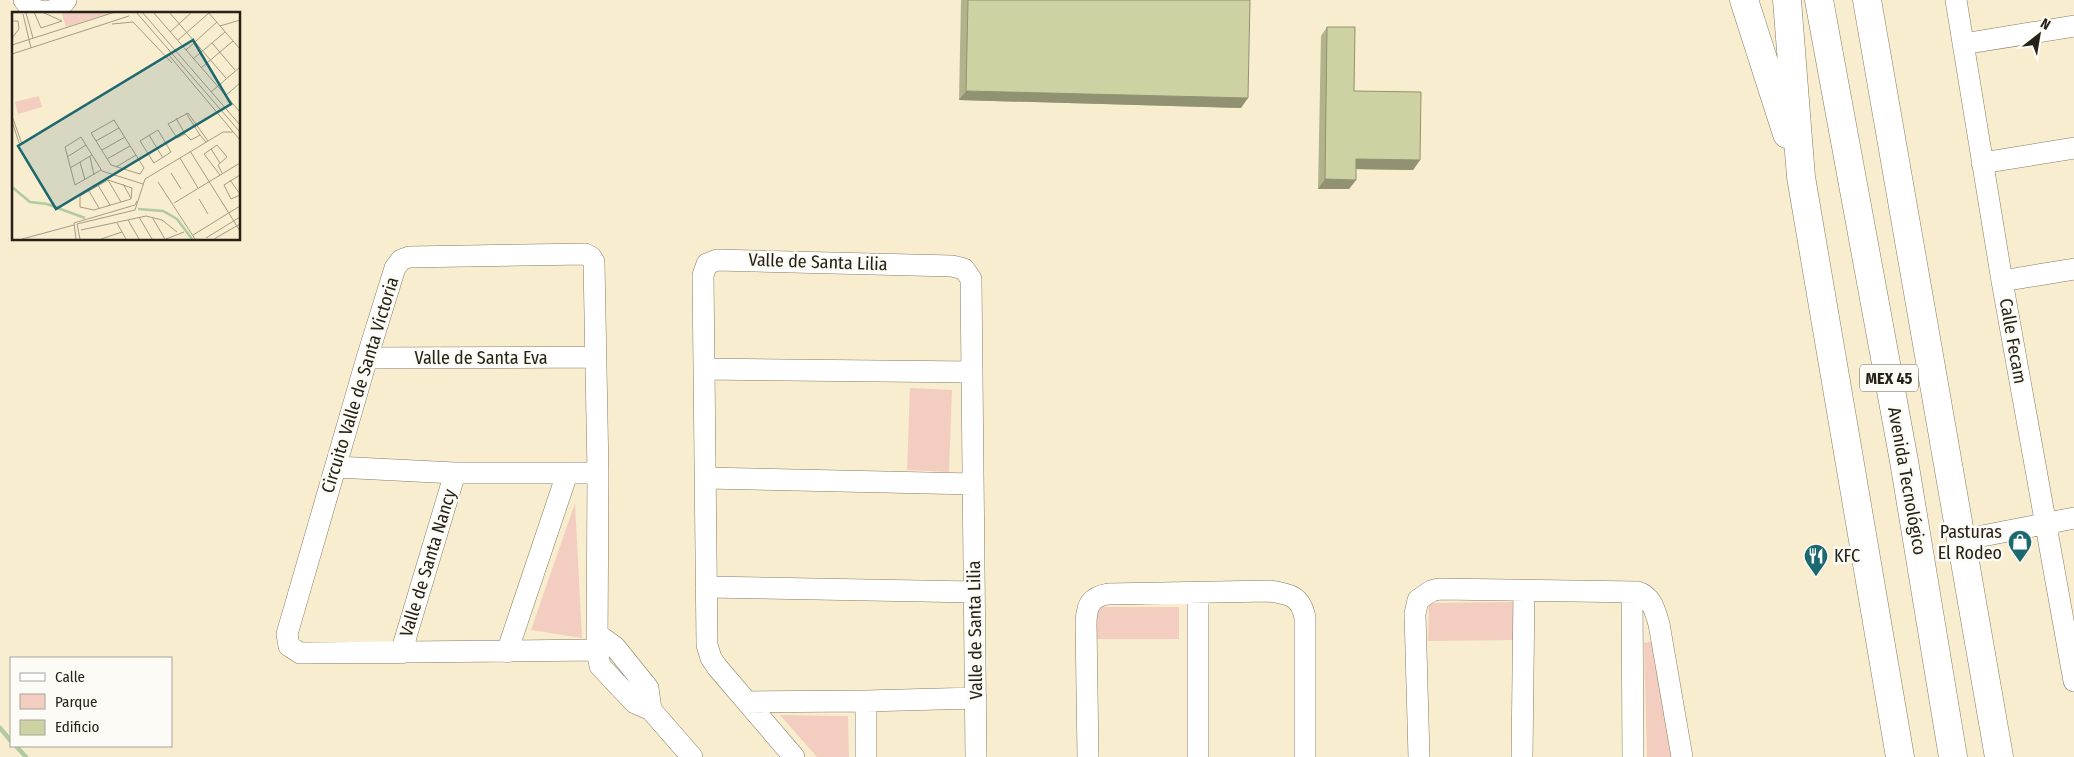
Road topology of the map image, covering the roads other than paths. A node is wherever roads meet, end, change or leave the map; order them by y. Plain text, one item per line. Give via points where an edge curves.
1 (24, 0) edge
2 (66, 0) edge
3 (1744, 0) edge
4 (1787, 0) edge
5 (1819, 0) edge
6 (1867, 0) edge
7 (1956, 0) edge
8 (2074, 26) edge
9 (1963, 44) junction
10 (2074, 148) edge
11 (1982, 163) junction
12 (1802, 177) junction
13 (2074, 269) edge
14 (2002, 281) junction
15 (596, 357) junction
16 (367, 358) junction
17 (704, 369) junction
18 (972, 372) junction
19 (336, 467) junction
20 (455, 472) junction
21 (598, 473) junction
22 (568, 474) junction
23 (705, 478) junction
24 (973, 484) junction
25 (2074, 518) edge
26 (2045, 523) junction
27 (1962, 540) junction
28 (706, 587) junction
29 (974, 592) junction
30 (1524, 592) junction
31 (1632, 592) junction
32 (1198, 593) junction
33 (597, 642) junction
34 (2071, 650) edge
35 (507, 652) junction
36 (402, 653) junction
37 (2074, 682) edge
38 (976, 698) junction
39 (866, 701) junction
40 (747, 702) junction
41 (787, 755) edge
42 (692, 757) edge
43 (866, 757) edge
44 (976, 757) edge
45 (1088, 757) edge
46 (1198, 757) edge
47 (1306, 757) edge
48 (1419, 757) edge
49 (1522, 757) edge
50 (1633, 757) edge
51 (1682, 757) edge
52 (1900, 757) edge
53 (1953, 757) edge
54 (1999, 757) edge

1 - 2 street via 33,10 43,12 54,11
3 - 12 main road
4 - 12 main road
5 - 53 main road, Avenida Tecnológico / MEX 45 via 1904,461
6 - 27 main road, MEX 45
7 - 9 street, Calle Fecam
8 - 9 street
9 - 11 street, Calle Fecam
10 - 11 street
11 - 14 street, Calle Fecam
12 - 52 main road
13 - 14 street
14 - 26 street, Calle Fecam
15 - 16 street, Valle de Santa Eva
15 - 16 street, Circuito Valle de Santa Victoria via 594,262 585,254 409,257 401,260 395,268
15 - 21 street, Circuito Valle de Santa Victoria
16 - 19 street, Circuito Valle de Santa Victoria
17 - 18 street
17 - 18 street, Valle de Santa Lilia via 703,275 707,264 717,260 952,266 964,269 971,279
17 - 23 street, Valle de Santa Lilia
18 - 24 street, Valle de Santa Lilia
19 - 20 street
19 - 36 street, Circuito Valle de Santa Victoria via 287,634 289,646 300,653
20 - 22 street
20 - 36 street, Valle de Santa Nancy
21 - 22 street
21 - 33 street, Circuito Valle de Santa Victoria
22 - 35 street
23 - 24 street
23 - 28 street, Valle de Santa Lilia
24 - 29 street, Valle de Santa Lilia
25 - 26 street
26 - 27 street
26 - 34 street, Calle Fecam
27 - 54 main road, MEX 45
28 - 29 street
28 - 40 street, Valle de Santa Lilia via 707,645 711,658
29 - 38 street, Valle de Santa Lilia
30 - 31 street
30 - 48 street via 1439,590 1418,600 1415,614
30 - 49 street
31 - 50 street
31 - 51 street via 1646,596 1655,610
32 - 45 street via 1108,594 1092,599 1088,604
32 - 46 street
32 - 47 street via 1269,591 1287,594 1299,601 1305,618
33 - 35 street, Circuito Valle de Santa Victoria
33 - 42 street, Circuito Valle de Santa Victoria via 600,666 635,703 651,710
34 - 37 street, Calle Fecam
35 - 36 street, Circuito Valle de Santa Victoria
38 - 39 street
38 - 44 street, Valle de Santa Lilia
39 - 40 street
39 - 43 street
40 - 41 street, Valle de Santa Lilia

